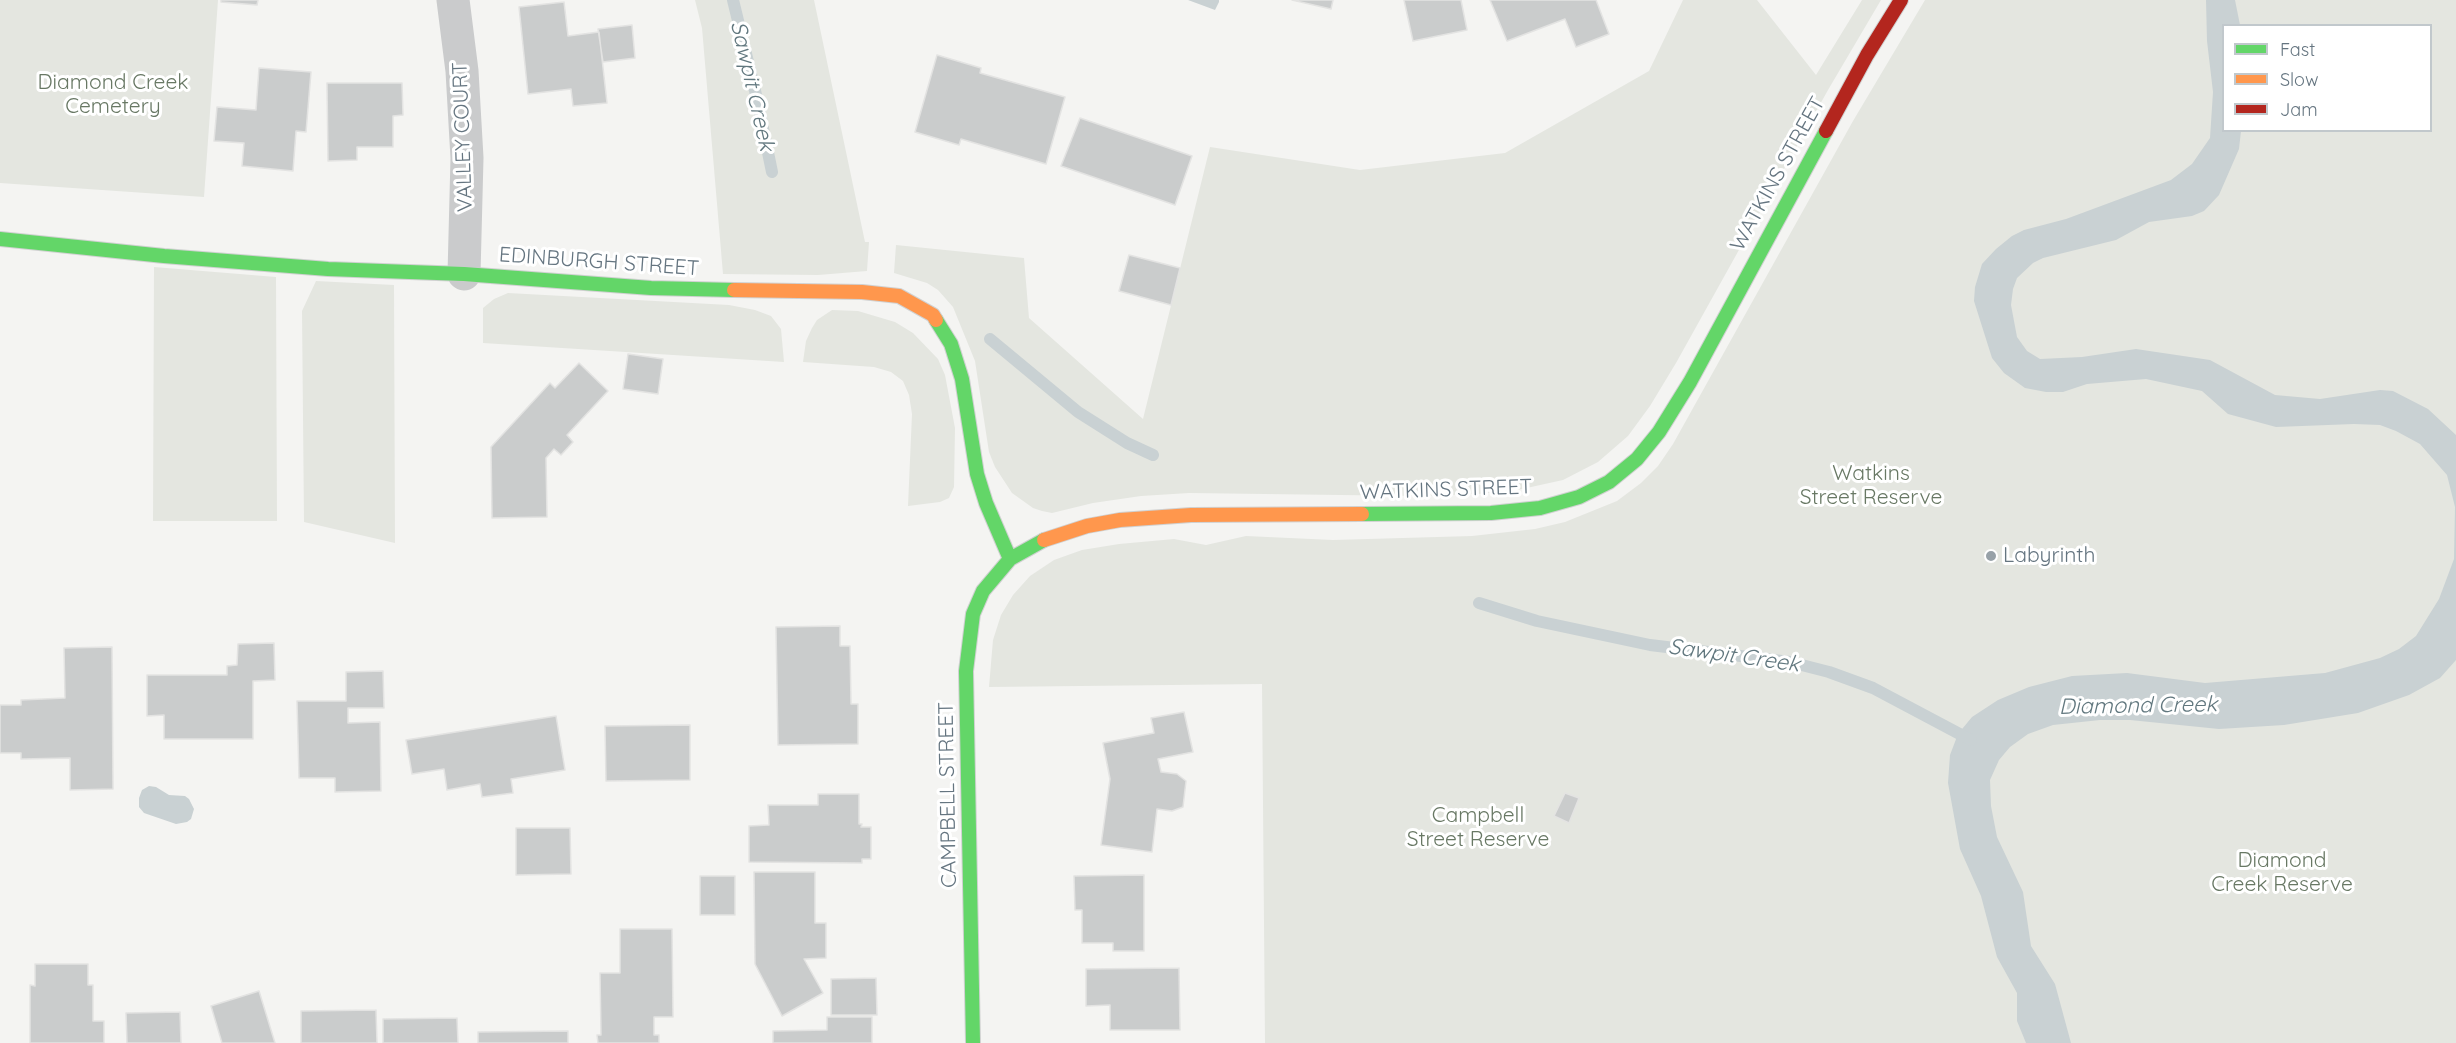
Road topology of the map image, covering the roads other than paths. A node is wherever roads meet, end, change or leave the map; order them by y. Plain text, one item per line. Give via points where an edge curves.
1 (453, 0) edge
2 (1901, 0) edge
3 (0, 239) edge
4 (464, 274) junction
5 (1010, 559) junction
6 (973, 1043) edge

1 - 4 street, VALLEY COURT via 467,158
2 - 5 street, WATKINS STREET via 1867,55 1690,382 1659,432 1609,482 1579,497 1540,508 1491,513 1191,515 1120,520 1039,541
3 - 4 street, EDINBURGH STREET via 249,263
4 - 5 street, EDINBURGH STREET via 651,288 877,293 913,302 936,319 957,360 977,474
5 - 6 street, CAMPBELL STREET via 983,591 973,614 966,670

